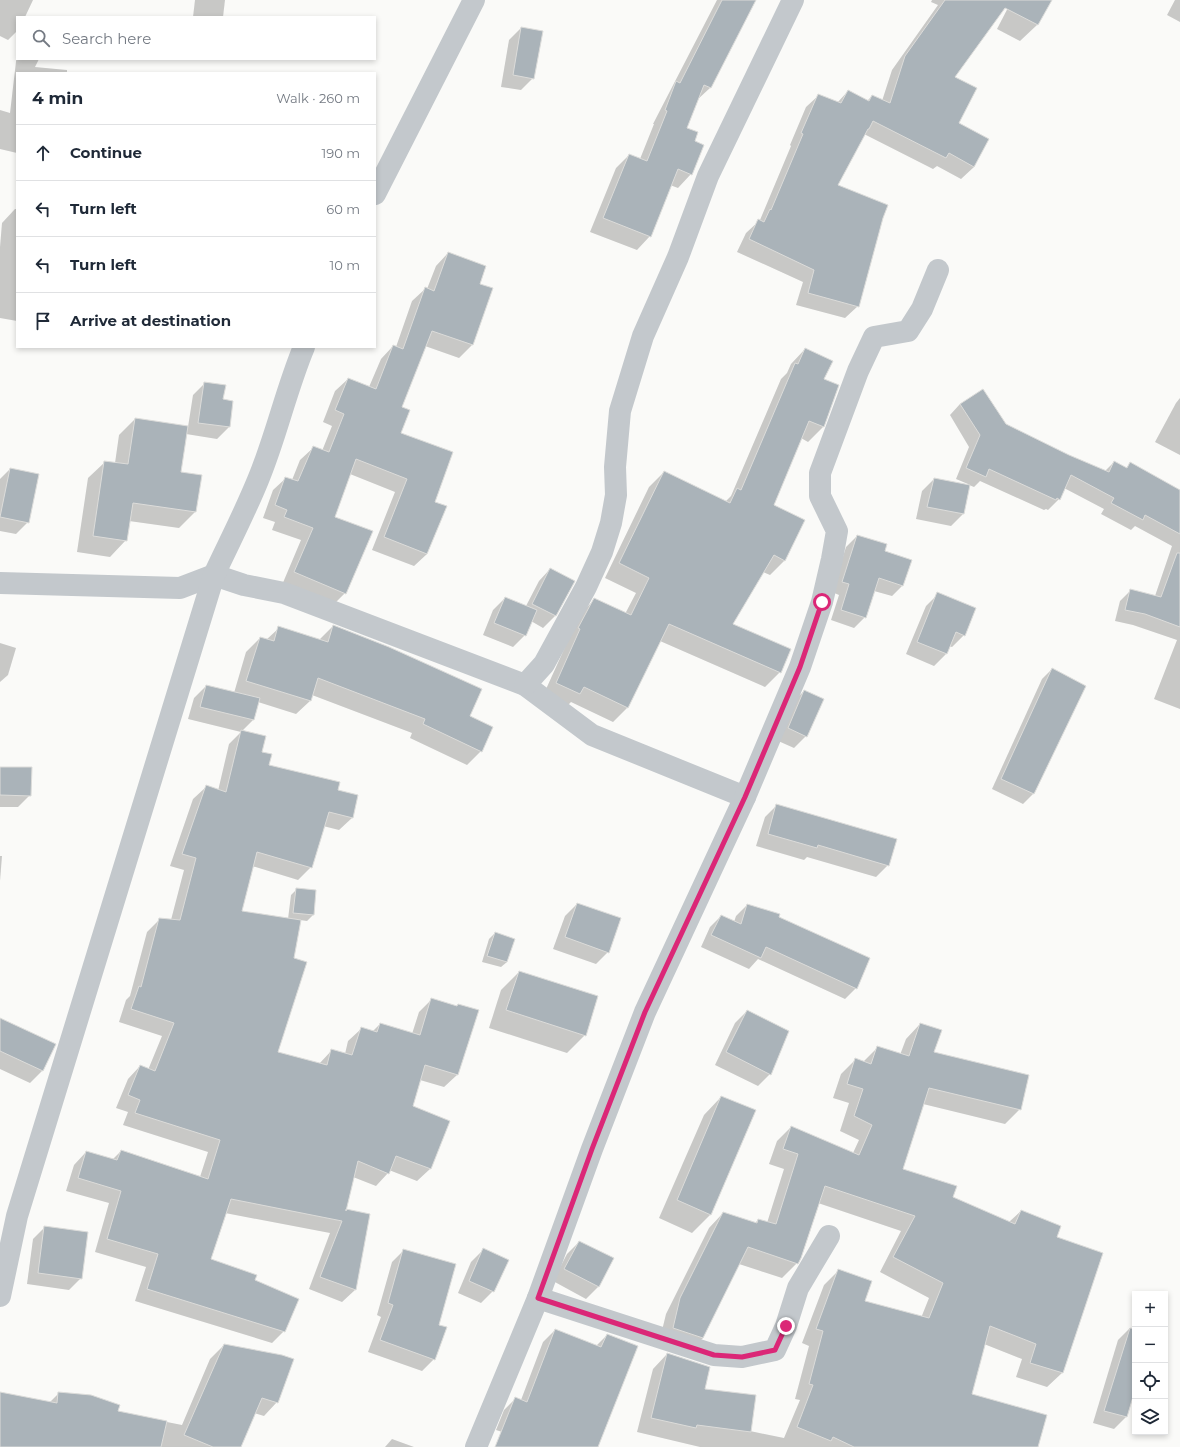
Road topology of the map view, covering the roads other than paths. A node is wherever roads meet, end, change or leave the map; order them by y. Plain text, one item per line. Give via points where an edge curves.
1 (474, 0) edge
2 (793, 0) edge
3 (376, 192) edge
4 (938, 270) dead end
5 (304, 348) edge
6 (214, 575) junction
7 (0, 583) edge
8 (525, 685) junction
9 (745, 797) junction
10 (829, 1236) dead end
11 (0, 1296) edge
12 (538, 1298) junction
13 (476, 1447) edge

1 - 3 street
2 - 8 street via 708,176 678,257 643,336 620,410 615,467 616,495 612,523 602,552 544,664
4 - 9 street via 922,309 908,331 874,337 838,423 820,473 820,496 837,531 822,602 800,667
5 - 6 street via 258,480
6 - 7 street via 180,588
6 - 8 street via 244,585 284,593
6 - 11 street via 17,1216
8 - 9 street via 592,735
9 - 12 street via 645,1012
10 - 12 street via 798,1288 775,1350 762,1353 742,1357 714,1355
12 - 13 street

